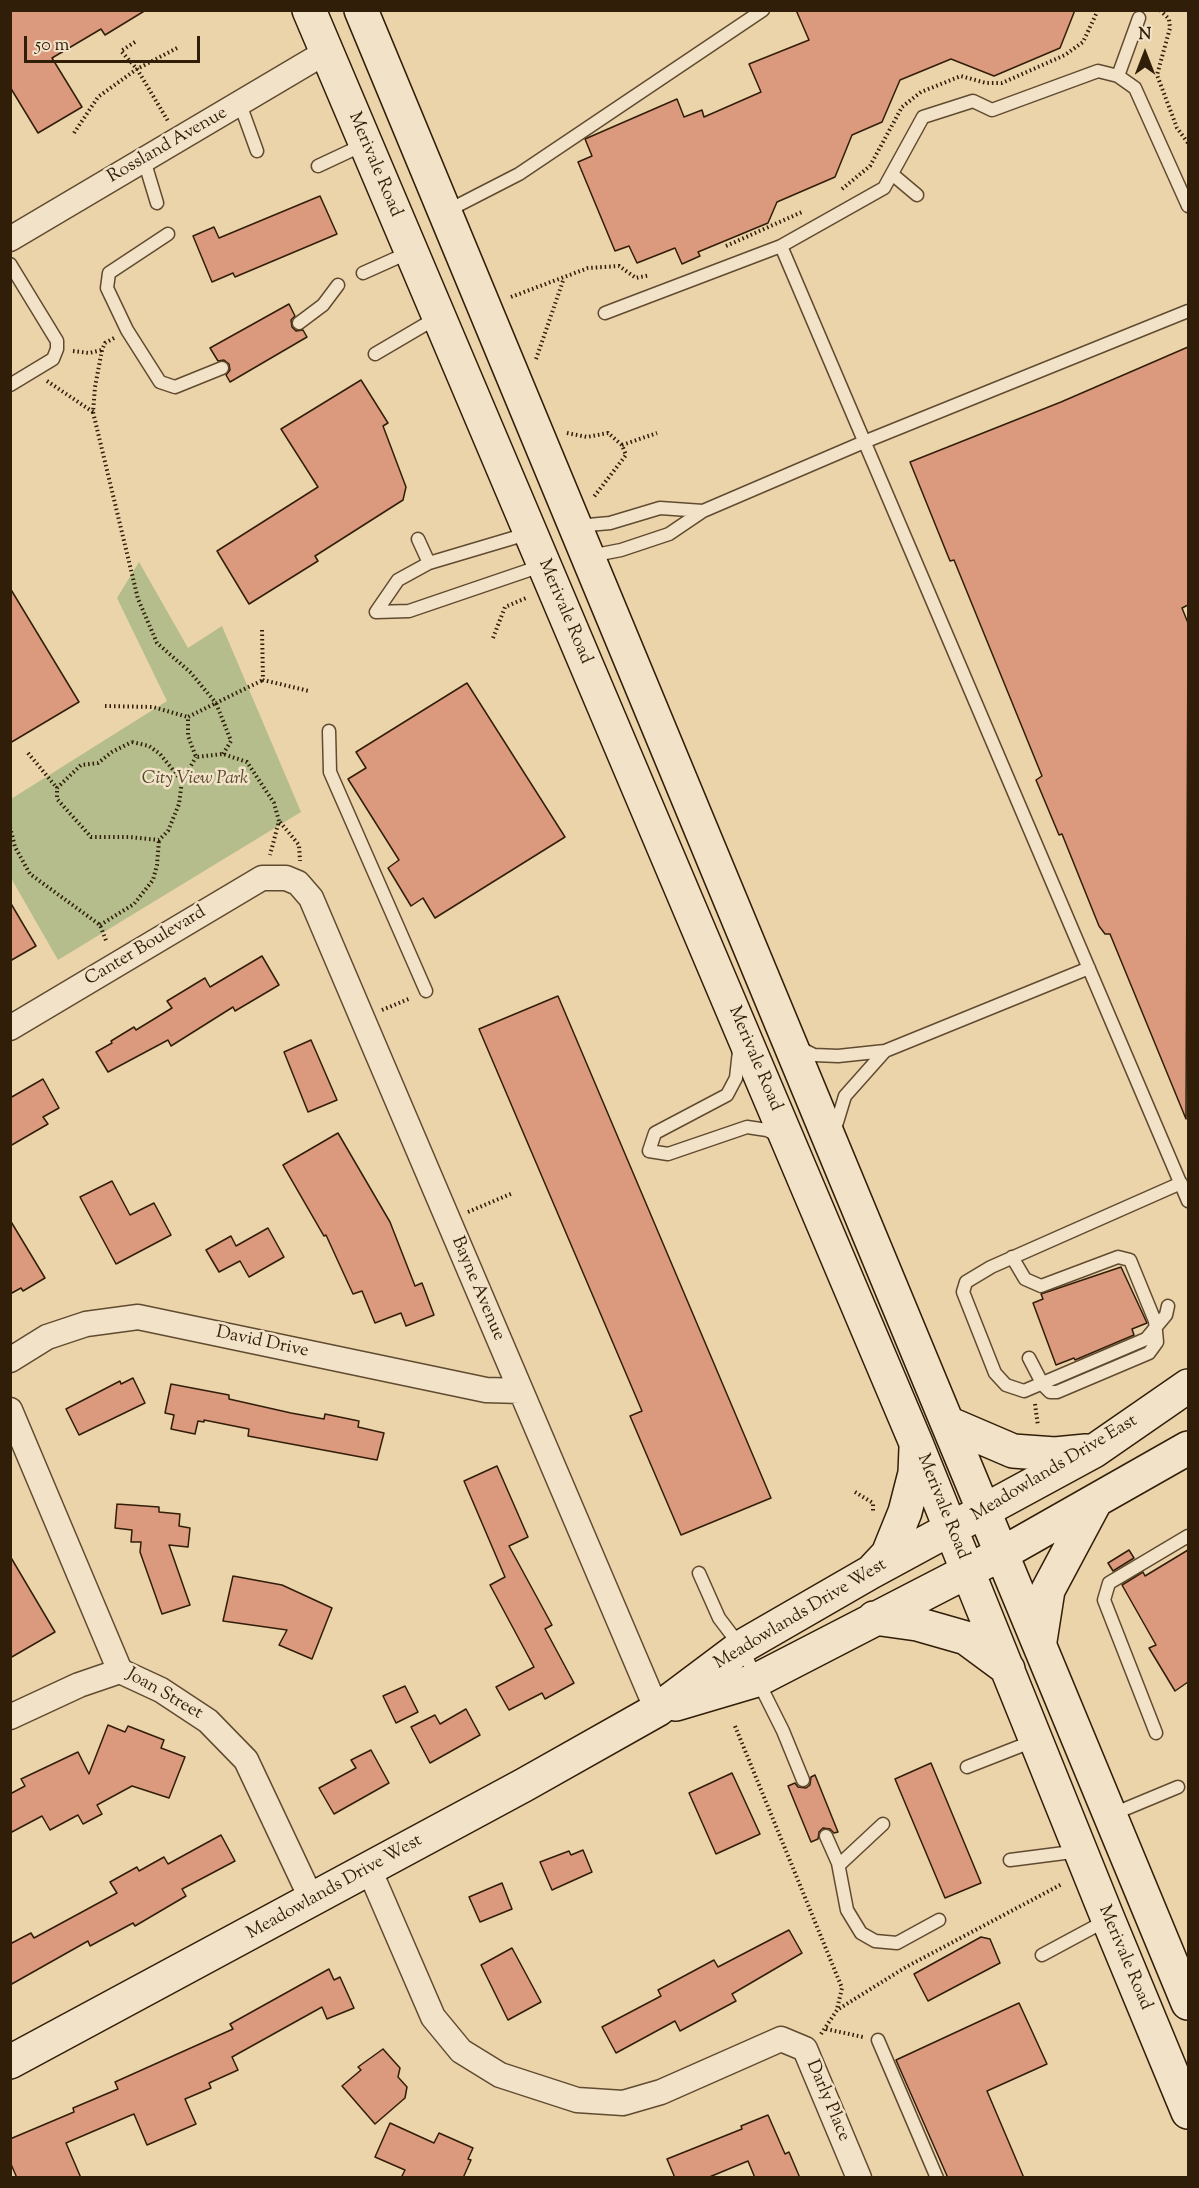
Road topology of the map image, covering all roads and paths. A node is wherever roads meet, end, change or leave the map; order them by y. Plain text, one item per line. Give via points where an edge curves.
1 (309, 10) edge
2 (361, 10) edge
3 (763, 10) edge
4 (1160, 10) edge
5 (1139, 18) dead end
6 (135, 42) dead end
7 (177, 48) dead end
8 (326, 52) junction
9 (136, 69) junction
10 (1118, 76) junction
11 (240, 104) junction
12 (74, 133) dead end
13 (179, 140) junction
14 (1188, 143) edge
15 (365, 144) junction
16 (257, 151) dead end
17 (144, 160) junction
18 (318, 166) dead end
19 (892, 174) junction
20 (917, 195) dead end
21 (157, 203) dead end
22 (1188, 206) edge
23 (445, 213) junction
24 (168, 234) dead end
25 (10, 239) edge
26 (781, 246) junction
27 (411, 252) junction
28 (10, 264) edge
29 (363, 273) dead end
30 (564, 277) junction
31 (338, 285) dead end
32 (668, 289) junction
33 (485, 307) junction
34 (1188, 311) edge
35 (605, 313) dead end
36 (439, 316) junction
37 (299, 323) dead end
38 (127, 330) junction
39 (57, 349) junction
40 (102, 350) junction
41 (375, 354) dead end
42 (222, 368) dead end
43 (533, 368) dead end
44 (44, 379) dead end
45 (10, 385) edge
46 (93, 412) junction
47 (558, 430) dead end
48 (657, 433) dead end
49 (864, 442) junction
50 (622, 446) junction
51 (593, 498) dead end
52 (703, 511) junction
53 (576, 526) junction
54 (531, 533) junction
55 (418, 539) dead end
56 (590, 556) junction
57 (429, 563) junction
58 (544, 565) junction
59 (525, 598) dead end
60 (262, 630) dead end
61 (493, 638) dead end
62 (263, 680) junction
63 (309, 691) dead end
64 (216, 703) junction
65 (105, 706) dead end
66 (188, 717) junction
67 (329, 731) dead end
68 (28, 753) dead end
69 (223, 754) junction
70 (196, 758) junction
71 (182, 781) junction
72 (57, 788) junction
73 (279, 821) junction
74 (10, 827) edge
75 (159, 840) junction
76 (262, 878) junction
77 (292, 881) junction
78 (100, 925) junction
79 (116, 965) junction
80 (1089, 968) junction
81 (426, 991) joint
82 (362, 1019) junction
83 (740, 1026) junction
84 (10, 1028) edge
85 (790, 1041) junction
86 (885, 1051) junction
87 (831, 1140) junction
88 (790, 1144) junction
89 (1181, 1183) junction
90 (513, 1193) dead end
91 (1188, 1200) edge
92 (448, 1220) junction
93 (1012, 1257) junction
94 (1168, 1306) dead end
95 (1156, 1330) junction
96 (1029, 1358) dead end
97 (10, 1360) edge
98 (1038, 1386) junction
99 (1188, 1386) edge
100 (521, 1391) junction
101 (10, 1410) edge
102 (950, 1424) junction
103 (1039, 1435) dead end
104 (916, 1443) junction
105 (1188, 1448) edge
106 (1094, 1450) junction
107 (1096, 1501) junction
108 (986, 1511) junction
109 (951, 1529) junction
110 (1188, 1536) edge
111 (1003, 1553) junction
112 (968, 1570) junction
113 (870, 1572) junction
114 (699, 1573) dead end
115 (874, 1618) junction
116 (1040, 1641) junction
117 (741, 1647) junction
118 (1008, 1669) junction
119 (120, 1671) junction
120 (757, 1680) junction
121 (657, 1710) junction
122 (10, 1717) edge
123 (735, 1726) dead end
124 (1156, 1733) dead end
125 (1036, 1740) junction
126 (967, 1767) dead end
127 (803, 1780) dead end
128 (1178, 1788) dead end
129 (1111, 1815) junction
130 (883, 1824) dead end
131 (826, 1836) dead end
132 (1081, 1851) junction
133 (1010, 1860) dead end
134 (839, 1865) junction
135 (369, 1869) junction
136 (1062, 1884) dead end
137 (312, 1900) junction
138 (1108, 1919) junction
139 (939, 1920) dead end
140 (1042, 1955) dead end
141 (1188, 2004) edge
142 (837, 2010) junction
143 (826, 2029) junction
144 (879, 2040) joint
145 (805, 2049) junction
146 (10, 2062) edge
147 (1188, 2112) edge
148 (859, 2178) edge
149 (938, 2178) edge

1 - 8 main road, Merivale Road
2 - 23 main road
3 - 23 lane via 519,174
4 - 14 path via 1169,19 1170,28 1157,75 1177,128
5 - 10 lane
6 - 9 path via 121,51
7 - 9 path
8 - 11 street, Rossland Avenue
8 - 15 main road, Merivale Road
9 - 12 path via 98,97
9 - 13 path
10 - 19 lane via 1098,71 992,110 973,101 923,117
10 - 22 lane via 1135,88
11 - 13 street, Rossland Avenue
11 - 16 lane
13 - 17 street, Rossland Avenue
15 - 18 lane
15 - 27 main road, Merivale Road
17 - 21 lane
17 - 25 street, Rossland Avenue
19 - 20 lane
19 - 26 lane via 884,188
23 - 33 main road
24 - 38 lane via 109,273 107,288
26 - 32 lane
26 - 49 lane
27 - 29 lane
27 - 36 main road, Merivale Road
28 - 39 lane via 57,341
30 - 32 path via 588,268 619,266 636,278 659,273
30 - 33 path
30 - 43 path
31 - 37 lane via 323,305
32 - 35 lane
33 - 53 main road
34 - 49 lane
36 - 41 lane
36 - 54 main road, Merivale Road
38 - 40 path via 105,343
38 - 42 lane via 166,386 175,387
39 - 40 path via 88,353
39 - 45 lane via 53,359
40 - 46 path
44 - 46 path
46 - 64 path via 138,599 157,643 190,672
47 - 50 path via 587,437 608,433
48 - 50 path
49 - 52 lane
49 - 80 lane
50 - 51 path via 626,455
52 - 53 lane via 660,508 610,523
52 - 56 lane via 669,534
53 - 54 main road
53 - 56 main road
54 - 57 lane
54 - 58 main road, Merivale Road
55 - 57 lane
56 - 58 main road
56 - 85 main road
57 - 58 lane via 398,580 376,612 409,611
58 - 83 main road, Merivale Road
59 - 61 path via 505,607
60 - 62 path
62 - 63 path
62 - 64 path
64 - 66 path
64 - 69 path via 231,741
65 - 66 path via 153,707
66 - 70 path via 188,736
67 - 81 lane via 330,772
68 - 72 path
69 - 70 path
69 - 73 path via 247,762 274,803
70 - 71 path
71 - 72 path via 160,754 149,746 132,742 98,763 81,765
71 - 75 path via 179,804 168,831
72 - 75 path via 57,799 91,837
73 - 76 path
73 - 77 path via 299,845 301,869
74 - 78 path via 15,847 30,874
75 - 78 path via 153,880 134,904
76 - 77 street
76 - 79 street, Canter Boulevard
77 - 82 street, Bayne Avenue via 311,898
78 - 79 path
79 - 84 street, Canter Boulevard
80 - 86 lane
80 - 89 lane
81 - 82 path
82 - 92 street, Bayne Avenue
83 - 88 main road, Merivale Road
83 - 88 lane via 738,1068 732,1089 655,1133 649,1150 668,1154 747,1127 767,1130
85 - 86 lane via 814,1056
85 - 87 main road
86 - 87 lane via 845,1096
87 - 102 main road
88 - 104 main road, Merivale Road
89 - 91 lane
89 - 93 lane
90 - 92 path
92 - 100 street, Bayne Avenue
93 - 95 lane via 1025,1280 1041,1286 1118,1257 1130,1260
93 - 98 lane via 966,1282 963,1292 999,1378 1017,1390
94 - 95 lane
95 - 98 lane via 1146,1339
96 - 98 lane
97 - 100 street, David Drive via 47,1337 86,1323 138,1317 486,1390
98 - 103 path
99 - 106 main road, Meadowlands Drive East
100 - 121 street, Bayne Avenue
101 - 119 street, Joan Street
102 - 106 main road via 1013,1451 1055,1454
102 - 108 main road
104 - 109 main road, Merivale Road
104 - 113 main road via 915,1473 905,1512 888,1554
105 - 107 main road
106 - 108 main road, Meadowlands Drive East
107 - 111 main road
107 - 116 main road via 1051,1582
108 - 109 main road, Meadowlands Drive East
108 - 111 main road
109 - 112 main road, Merivale Road
109 - 113 main road, Meadowlands Drive West
110 - 124 lane via 1110,1582 1104,1600
111 - 112 main road
111 - 116 main road
112 - 115 main road, Meadowlands Drive West
112 - 118 main road, Merivale Road
113 - 117 main road, Meadowlands Drive West
114 - 117 lane via 719,1618
115 - 118 main road via 917,1624 966,1638
115 - 120 main road, Meadowlands Drive West
116 - 129 main road
117 - 120 lane
117 - 121 main road, Meadowlands Drive West
118 - 125 main road, Merivale Road
119 - 122 street
119 - 137 street, Joan Street via 161,1690 208,1721 246,1760
120 - 121 main road, Meadowlands Drive West
120 - 127 lane
121 - 135 main road, Meadowlands Drive West
123 - 142 path via 842,1988
125 - 126 lane
125 - 132 main road, Merivale Road
128 - 129 lane
129 - 141 main road
130 - 134 lane
131 - 134 lane
132 - 133 lane
132 - 138 main road, Merivale Road
134 - 139 lane via 847,1910 861,1933 875,1941 897,1943
135 - 137 main road, Meadowlands Drive West
135 - 145 street, Darly Place via 433,2017 461,2051 500,2075 578,2100 623,2103 662,2092 781,2039
136 - 142 path via 906,1967
137 - 146 main road, Meadowlands Drive West
138 - 140 lane
138 - 147 main road, Merivale Road
142 - 143 path
143 - 144 path
143 - 145 path
144 - 149 lane
145 - 148 street, Darly Place

